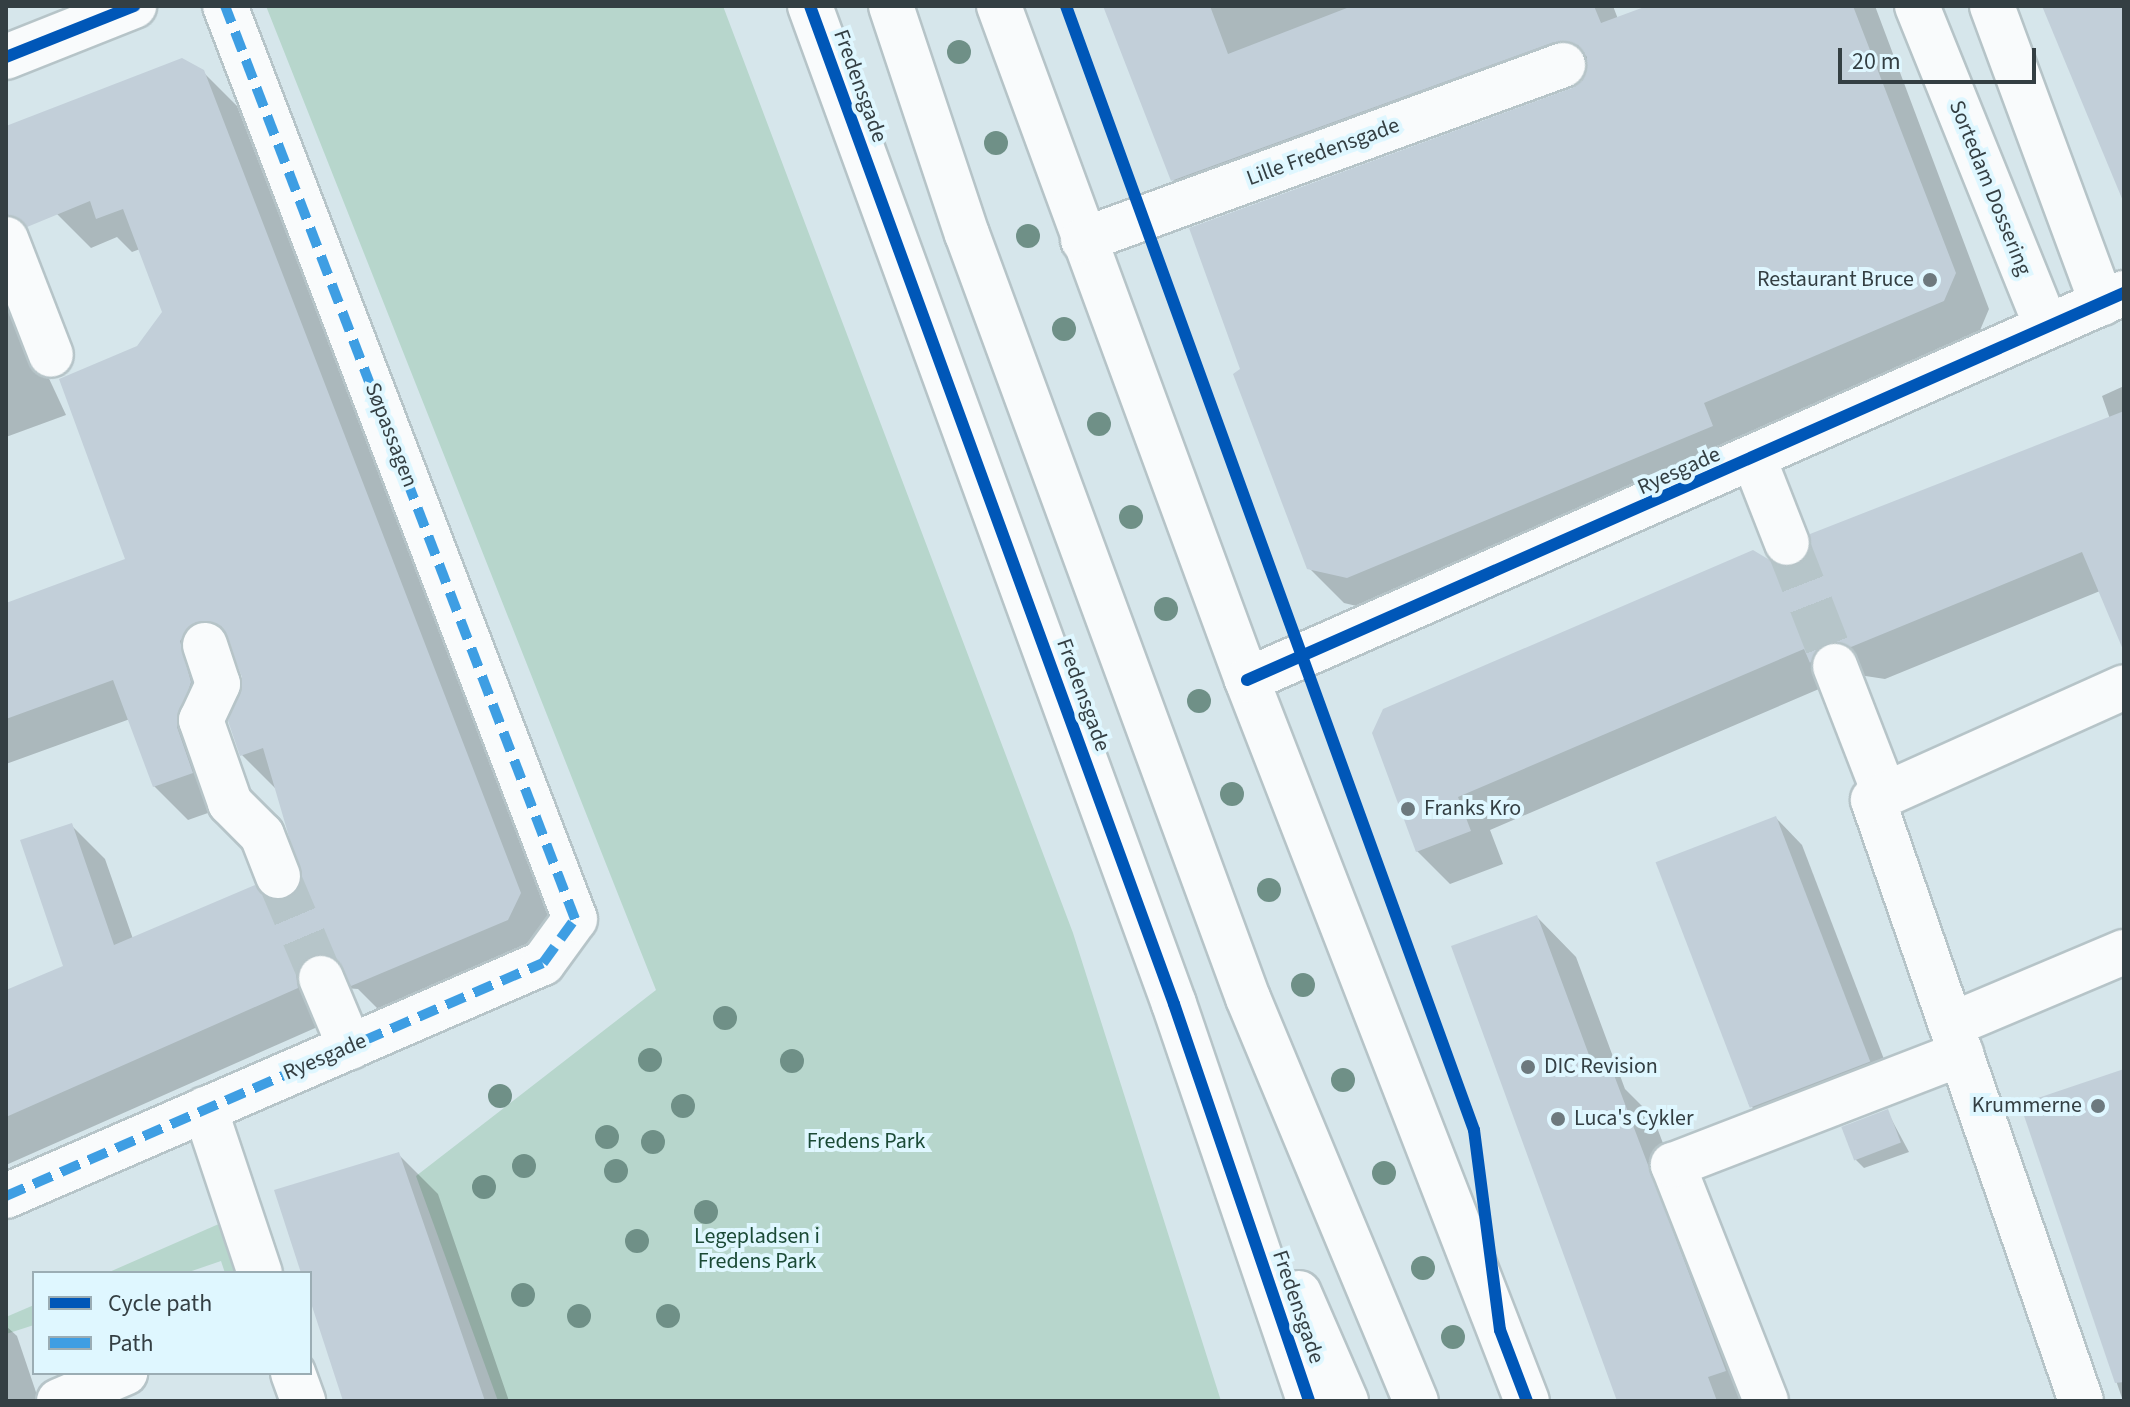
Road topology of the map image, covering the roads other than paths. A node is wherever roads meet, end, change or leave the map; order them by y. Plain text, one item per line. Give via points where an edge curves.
1 (134, 6) edge
2 (225, 6) edge
3 (810, 6) edge
4 (891, 6) edge
5 (999, 6) edge
6 (1917, 6) edge
7 (1992, 6) edge
8 (6, 57) edge
9 (1563, 65) dead end
10 (6, 239) edge
11 (1083, 240) junction
12 (2113, 298) edge
13 (2046, 325) junction
14 (51, 355) dead end
15 (1754, 459) junction
16 (1787, 543) tunnel mouth
17 (205, 645) dead end
18 (1835, 666) tunnel mouth
19 (1247, 680) junction
20 (2124, 687) edge
21 (1885, 795) junction
22 (554, 866) joint
23 (278, 876) tunnel mouth
24 (2124, 952) edge
25 (321, 978) tunnel mouth
26 (1174, 1004) junction
27 (1956, 1040) junction
28 (350, 1047) junction
29 (205, 1109) junction
30 (6, 1196) edge
31 (259, 1271) edge
32 (120, 1375) edge
33 (294, 1375) edge
34 (59, 1401) edge
35 (303, 1401) edge
36 (1309, 1401) edge
37 (1346, 1401) edge
38 (1416, 1401) edge
39 (1527, 1401) edge
40 (1766, 1401) edge
41 (2081, 1401) edge

1 - 8 street
2 - 22 street, Søpassagen
3 - 26 street, Fredensgade
4 - 38 street via 972,249 1248,998
5 - 11 street
6 - 13 street, Sortedam Dossering
7 - 12 street
9 - 11 street, Lille Fredensgade
10 - 14 street
11 - 19 street
12 - 13 street, Ryesgade
13 - 15 street, Ryesgade
15 - 16 street
15 - 19 street, Ryesgade
17 - 23 street via 218,684 201,720 230,803 262,835
18 - 21 street
19 - 39 street
20 - 21 street
21 - 27 street via 1873,800
22 - 28 street, Ryesgade via 575,919 543,963
24 - 27 street
25 - 28 street
26 - 36 street, Fredensgade
26 - 37 street
27 - 40 street via 1673,1165
27 - 41 street
28 - 29 street, Ryesgade
29 - 30 street, Ryesgade
29 - 31 street
32 - 34 street
33 - 35 street

